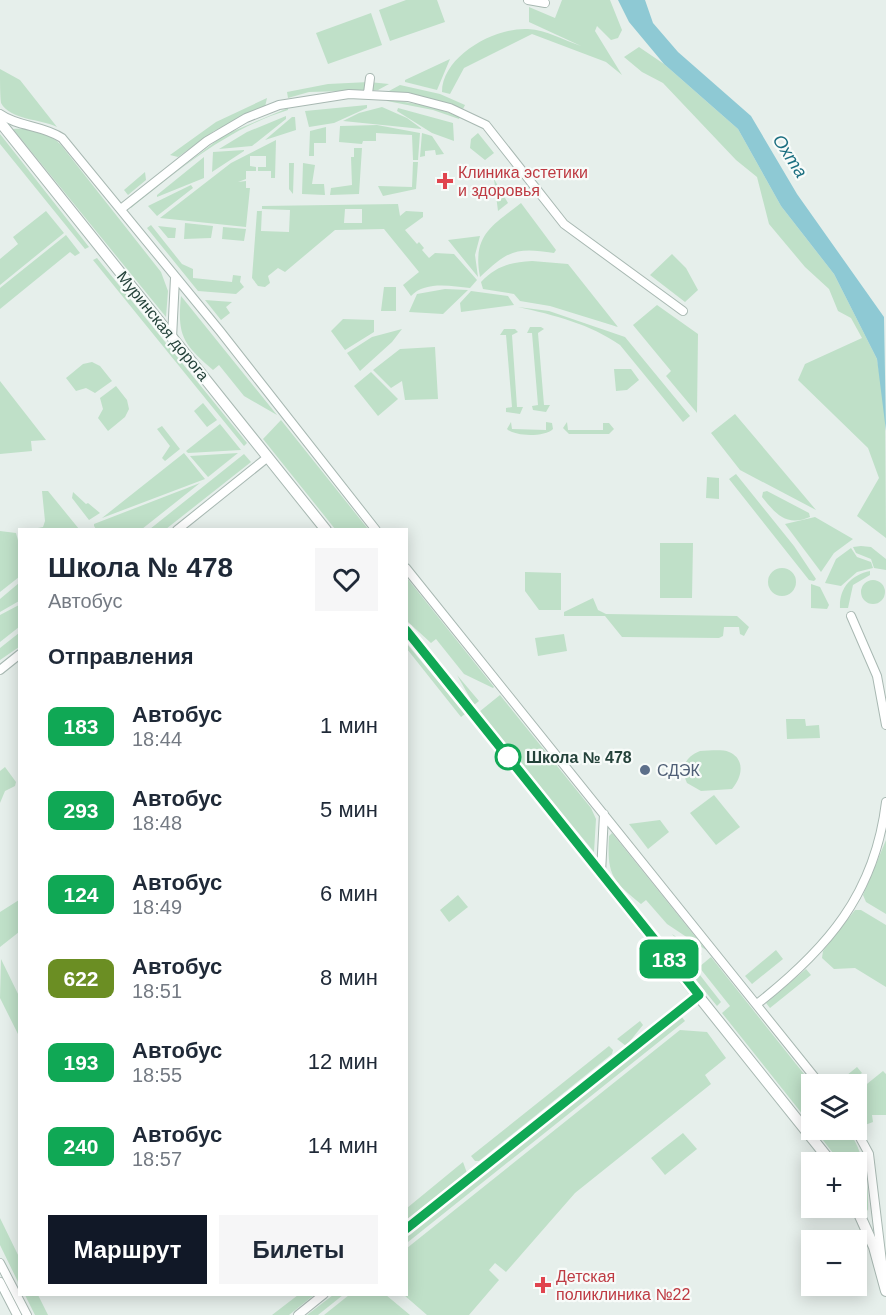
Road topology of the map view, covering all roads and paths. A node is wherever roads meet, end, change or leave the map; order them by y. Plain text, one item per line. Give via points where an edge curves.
1 (528, 0) edge
2 (546, 3) dead end
3 (370, 78) dead end
4 (368, 93) junction
5 (0, 114) edge
6 (0, 122) edge
7 (121, 209) junction
8 (175, 278) junction
9 (683, 311) dead end
10 (172, 338) junction
11 (268, 457) junction
12 (179, 528) edge
13 (324, 528) edge
14 (374, 528) edge
15 (408, 570) edge
16 (851, 616) dead end
17 (408, 632) edge
18 (18, 656) edge
19 (0, 670) edge
20 (886, 725) edge
21 (886, 802) edge
22 (604, 814) junction
23 (601, 873) junction
24 (699, 995) junction
25 (757, 1004) junction
26 (812, 1074) edge
27 (861, 1140) edge
28 (823, 1152) edge
29 (860, 1218) edge
30 (408, 1226) edge
31 (0, 1263) edge
32 (884, 1277) junction
33 (0, 1282) edge
34 (886, 1291) edge
35 (322, 1296) edge
36 (17, 1315) edge
37 (27, 1315) edge
38 (298, 1315) edge

1 - 2 street
3 - 4 street
4 - 7 street via 326,95 246,118 207,141
4 - 9 street via 435,104 486,125 564,224
5 - 7 street via 15,122 50,130 62,138
6 - 10 street, Муринская дорога
7 - 8 street
8 - 10 street
8 - 14 street
10 - 11 street, Муринская дорога
11 - 12 street
11 - 13 street, Муринская дорога
15 - 22 street
16 - 20 street via 877,676
17 - 23 street
18 - 19 street
21 - 25 street via 883,832 855,901 813,957
22 - 23 street
22 - 25 street
23 - 24 street
24 - 28 street
24 - 30 street
25 - 26 street
27 - 32 street via 869,1154
29 - 32 street
31 - 37 street
32 - 34 street
33 - 36 street
35 - 38 street

